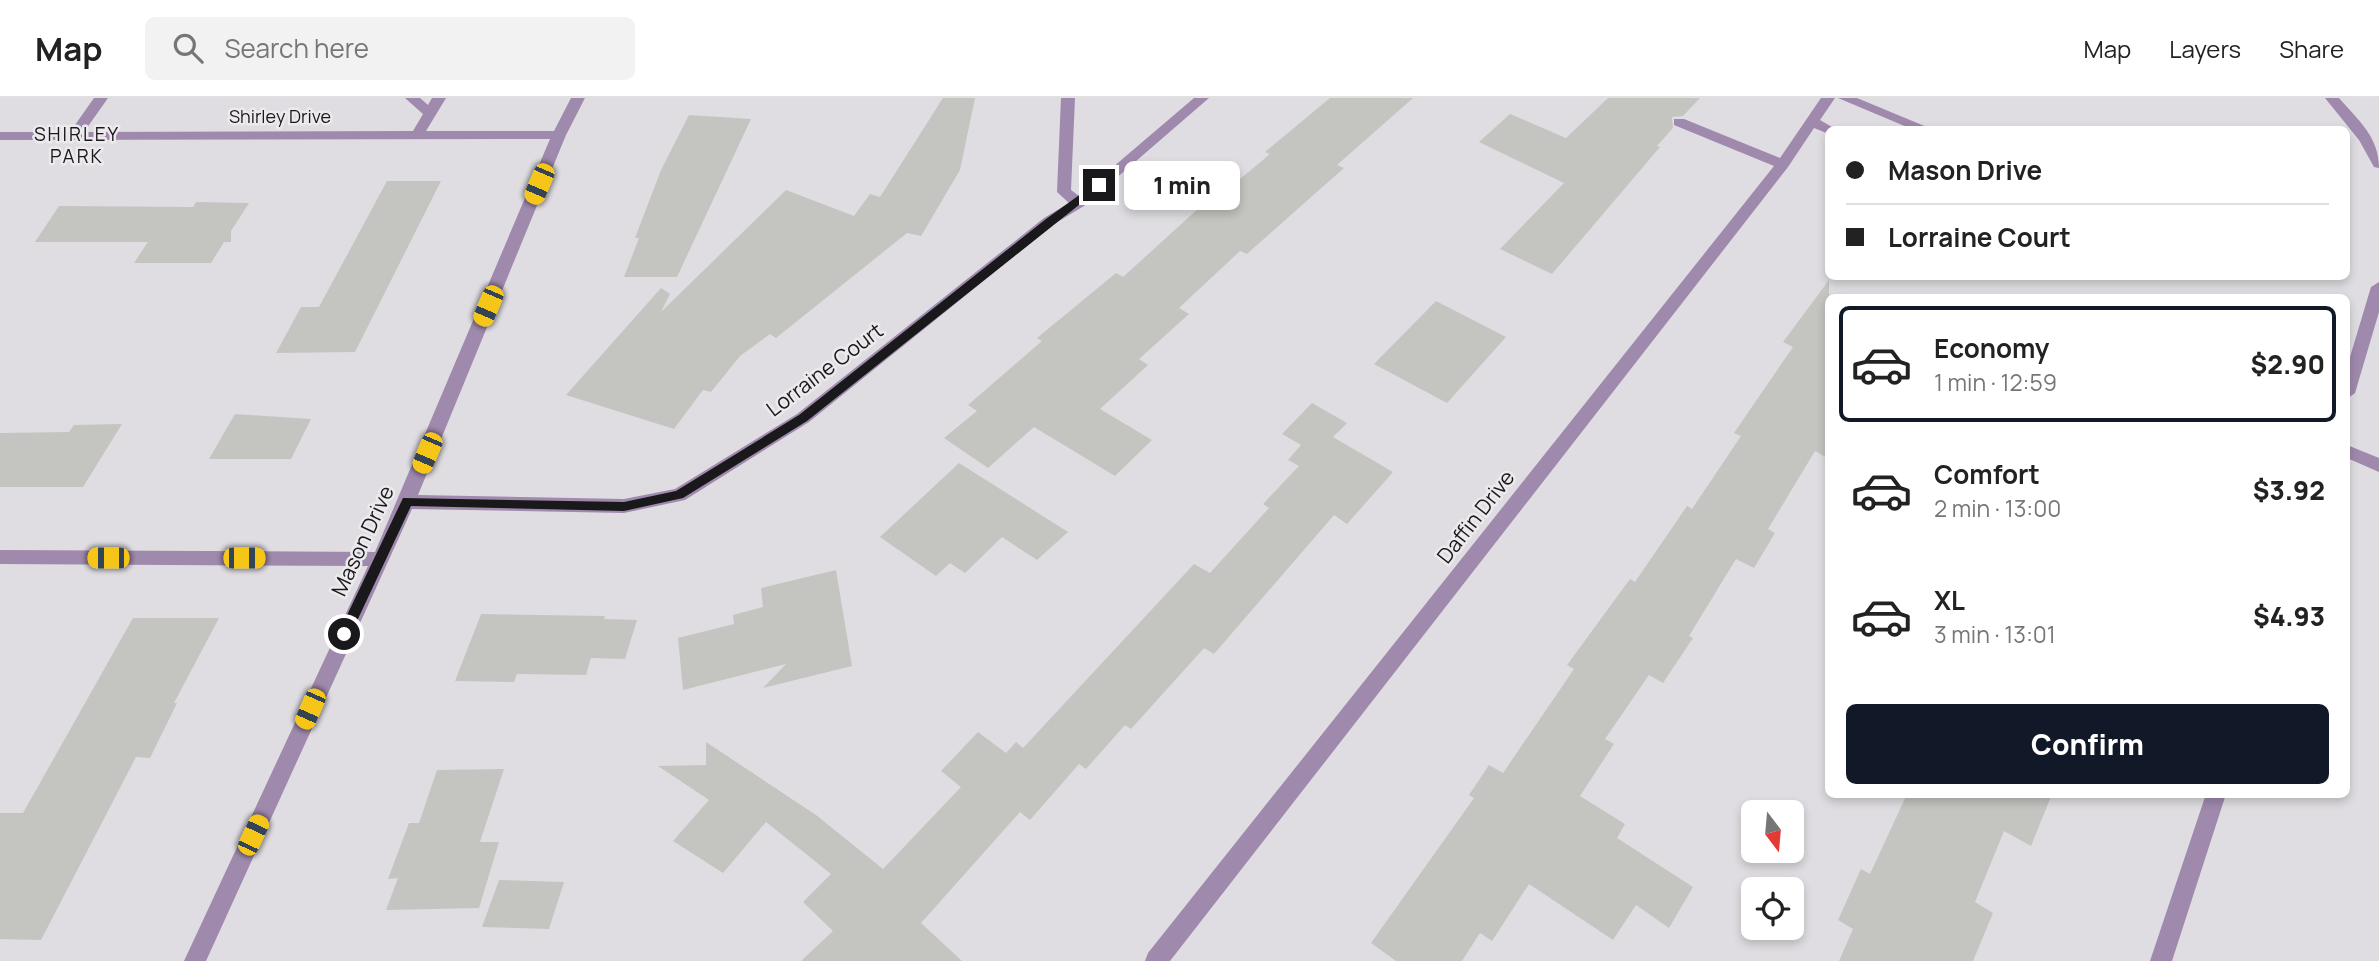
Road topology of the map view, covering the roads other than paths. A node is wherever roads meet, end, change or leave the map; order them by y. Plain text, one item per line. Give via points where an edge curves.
1 (101, 98) edge
2 (412, 98) edge
3 (578, 98) edge
4 (1068, 98) edge
5 (1202, 98) edge
6 (1845, 98) edge
7 (2332, 98) edge
8 (439, 99) edge
9 (1824, 99) edge
10 (430, 113) junction
11 (1679, 122) dead end
12 (1812, 122) junction
13 (1918, 126) edge
14 (1825, 127) edge
15 (417, 135) junction
16 (559, 135) junction
17 (0, 136) edge
18 (74, 136) junction
19 (1783, 164) junction
20 (2379, 164) edge
21 (1079, 202) junction
22 (2379, 287) edge
23 (2350, 383) edge
24 (2350, 452) edge
25 (2379, 466) edge
26 (407, 502) junction
27 (0, 557) edge
28 (379, 559) junction
29 (2215, 798) edge
30 (195, 961) edge
31 (1156, 961) edge
32 (2161, 961) edge

1 - 18 street
2 - 10 street
3 - 16 street, Mason Drive
4 - 21 street via 1064,192
5 - 21 street, Lorraine Court
6 - 13 street
7 - 20 street via 2365,138
8 - 10 street
9 - 12 street, Daffin Drive
10 - 15 street
11 - 19 street
12 - 14 street
12 - 19 street, Daffin Drive
15 - 16 street, Shirley Drive
15 - 18 street, Shirley Drive
16 - 26 street, Mason Drive
17 - 18 street, Shirley Drive
19 - 31 street, Daffin Drive
21 - 26 street, Lorraine Court via 1049,221 803,418 679,495 624,506
22 - 23 street
24 - 25 street
26 - 28 street, Mason Drive
27 - 28 street
28 - 30 street, Mason Drive
29 - 32 street

